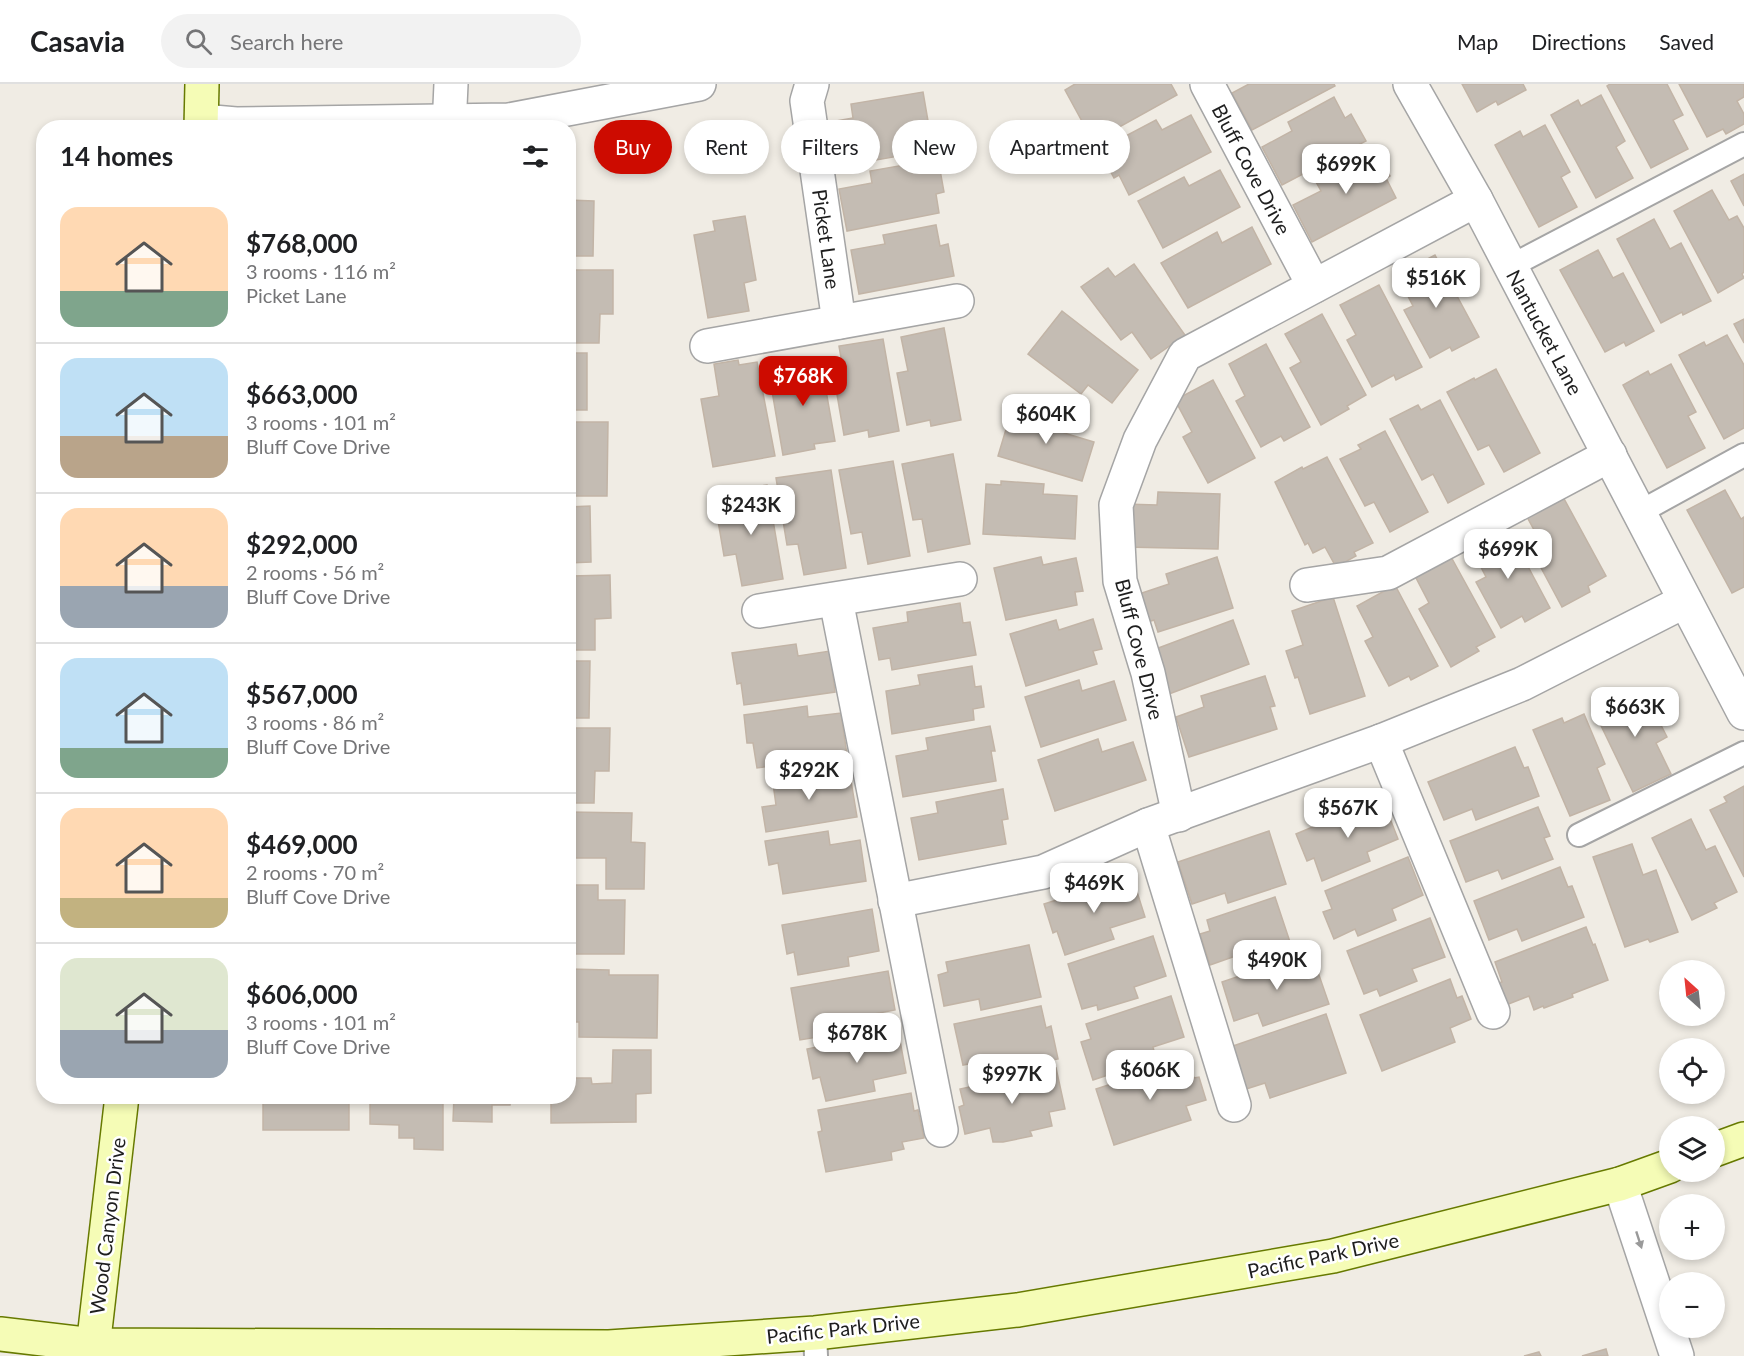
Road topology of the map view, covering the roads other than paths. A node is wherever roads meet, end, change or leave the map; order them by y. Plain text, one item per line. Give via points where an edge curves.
1 (202, 84) edge
2 (451, 84) edge
3 (699, 84) edge
4 (812, 84) edge
5 (1207, 84) edge
6 (1410, 84) edge
7 (202, 120) edge
8 (449, 120) edge
9 (509, 120) edge
10 (1744, 144) edge
11 (1476, 200) junction
12 (1511, 266) junction
13 (1314, 286) junction
14 (957, 301) dead end
15 (839, 322) junction
16 (707, 346) dead end
17 (1610, 455) junction
18 (1744, 455) edge
19 (1640, 512) junction
20 (960, 579) dead end
21 (1307, 585) dead end
22 (836, 600) junction
23 (1685, 601) junction
24 (759, 611) dead end
25 (1744, 713) edge
26 (1381, 741) junction
27 (1744, 753) edge
28 (1179, 815) junction
29 (1148, 825) junction
30 (1579, 835) dead end
31 (895, 901) junction
32 (1493, 1012) dead end
33 (121, 1104) edge
34 (1234, 1105) dead end
35 (941, 1130) dead end
36 (1744, 1139) edge
37 (1725, 1146) edge
38 (1659, 1170) edge
39 (1620, 1184) junction
40 (0, 1334) edge
41 (816, 1344) edge
42 (756, 1347) edge
43 (93, 1351) edge
44 (1677, 1356) edge

1 - 7 main road
2 - 8 street
3 - 9 street
4 - 15 street, Picket Lane via 807,101
5 - 13 street, Bluff Cove Drive
6 - 11 street, Nantucket Lane
10 - 12 lane
11 - 12 street, Nantucket Lane
11 - 13 street, Bluff Cove Drive
12 - 17 street, Nantucket Lane
13 - 28 street, Bluff Cove Drive via 1185,355 1140,440 1116,505 1120,581 1148,673
14 - 15 street
15 - 16 street
17 - 19 street, Nantucket Lane
17 - 21 street via 1388,573
18 - 19 lane
19 - 23 street, Nantucket Lane
20 - 22 street
22 - 24 street
22 - 31 street
23 - 25 street, Nantucket Lane
23 - 26 street via 1522,684
26 - 28 street
26 - 32 street
27 - 30 lane
28 - 29 street
29 - 31 street via 1043,872
29 - 34 street
31 - 35 street
33 - 43 main road, Wood Canyon Drive
36 - 37 main road
38 - 39 main road, Pacific Park Drive
39 - 41 main road, Pacific Park Drive via 1333,1256
39 -> 44 street
40 - 43 main road, Pacific Park Drive
41 - 42 main road, Pacific Park Drive
42 - 43 main road, Pacific Park Drive

